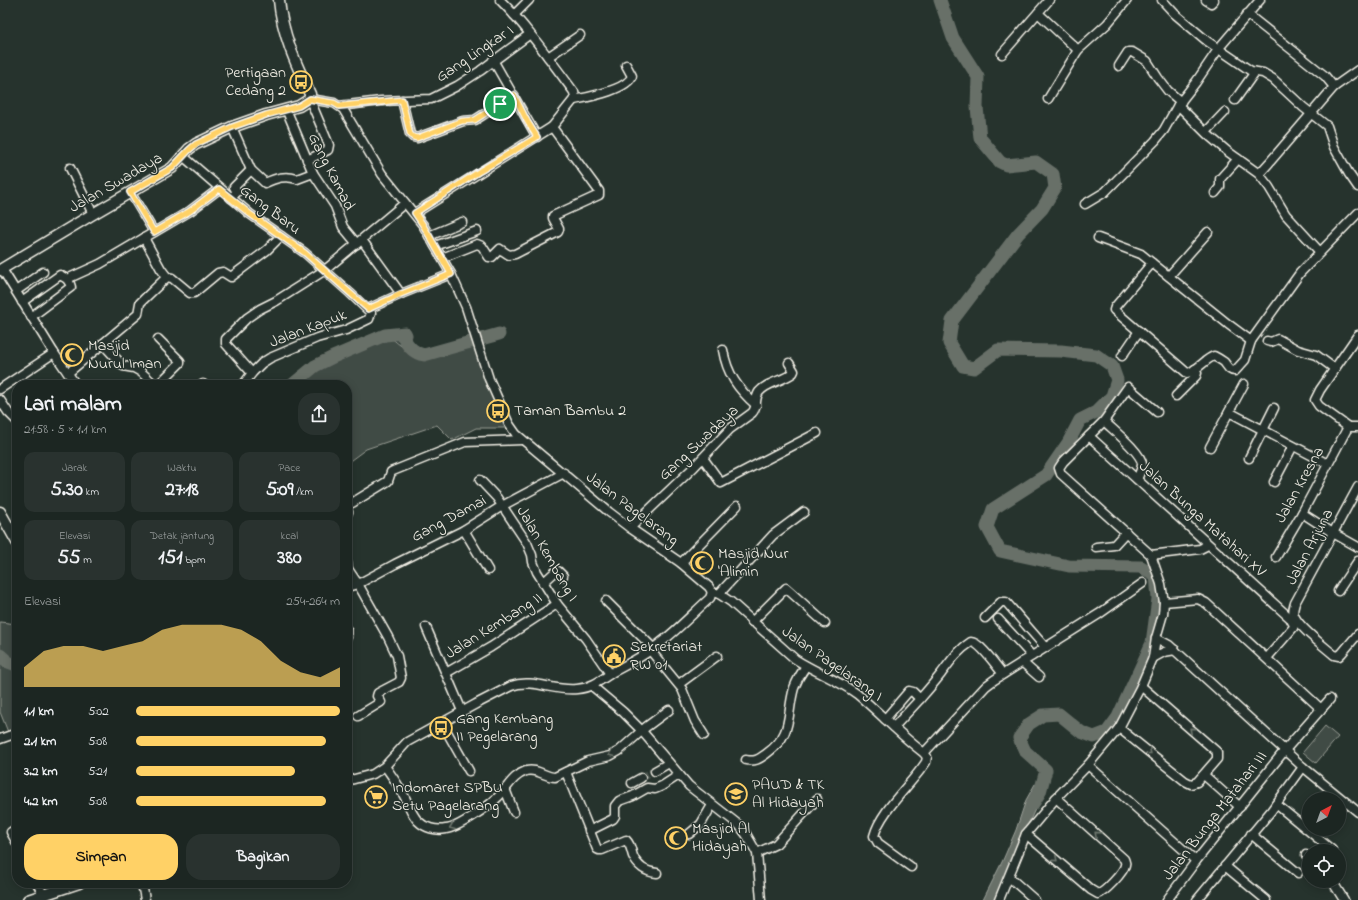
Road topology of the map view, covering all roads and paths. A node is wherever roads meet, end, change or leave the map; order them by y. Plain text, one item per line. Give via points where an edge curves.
1 (279, 0) edge
2 (500, 0) edge
3 (529, 0) edge
4 (1049, 0) edge
5 (1127, 0) edge
6 (1162, 0) edge
7 (1206, 0) edge
8 (1214, 0) edge
9 (1260, 0) edge
10 (1038, 13) junction
11 (1247, 14) junction
12 (514, 15) junction
13 (530, 34) junction
14 (580, 35) dead end
15 (1219, 48) junction
16 (1078, 50) junction
17 (1002, 54) dead end
18 (548, 57) junction
19 (493, 60) junction
20 (626, 65) dead end
21 (1119, 66) dead end
22 (1358, 70) edge
23 (1255, 72) junction
24 (1334, 87) junction
25 (514, 95) junction
26 (1048, 99) dead end
27 (310, 100) junction
28 (402, 100) junction
29 (574, 100) junction
30 (1235, 100) dead end
31 (1180, 104) junction
32 (339, 106) junction
33 (286, 109) junction
34 (1225, 112) dead end
35 (1311, 114) junction
36 (552, 126) junction
37 (232, 127) junction
38 (1206, 132) junction
39 (537, 137) junction
40 (184, 157) junction
41 (1238, 159) junction
42 (307, 160) junction
43 (70, 168) dead end
44 (251, 170) junction
45 (313, 173) junction
46 (1258, 174) junction
47 (1358, 187) edge
48 (219, 189) junction
49 (130, 192) junction
50 (1216, 194) dead end
51 (231, 198) junction
52 (405, 203) junction
53 (1085, 204) dead end
54 (415, 213) junction
55 (1358, 213) edge
56 (93, 214) junction
57 (462, 222) dead end
58 (477, 231) dead end
59 (154, 232) junction
60 (1208, 232) dead end
61 (281, 236) junction
62 (429, 236) junction
63 (144, 238) junction
64 (1098, 238) dead end
65 (360, 242) junction
66 (435, 246) junction
67 (1320, 252) junction
68 (442, 258) junction
69 (1152, 263) junction
70 (1, 270) edge
71 (325, 270) junction
72 (43, 272) dead end
73 (451, 274) junction
74 (1169, 276) junction
75 (167, 277) junction
76 (63, 278) junction
77 (16, 291) junction
78 (401, 294) junction
79 (22, 302) junction
80 (368, 309) junction
81 (31, 317) junction
82 (1139, 331) junction
83 (158, 339) dead end
84 (1356, 340) edge
85 (1251, 341) junction
86 (1267, 341) dead end
87 (103, 344) junction
88 (723, 350) dead end
89 (54, 353) junction
90 (1122, 356) dead end
91 (789, 363) dead end
92 (1195, 368) junction
93 (1335, 369) junction
94 (68, 373) junction
95 (252, 373) junction
96 (14, 380) edge
97 (73, 380) edge
98 (151, 380) edge
99 (162, 380) edge
100 (247, 380) edge
101 (12, 381) edge
102 (1244, 384) dead end
103 (0, 389) edge
104 (1176, 396) dead end
105 (0, 400) edge
106 (756, 405) junction
107 (1274, 408) dead end
108 (8, 412) junction
109 (1157, 412) dead end
110 (1229, 412) junction
111 (12, 416) edge
112 (0, 417) edge
113 (1104, 421) junction
114 (1355, 426) edge
115 (1263, 429) junction
116 (817, 433) dead end
117 (1089, 436) junction
118 (522, 440) junction
119 (1293, 446) junction
120 (1210, 447) dead end
121 (703, 458) junction
122 (1249, 458) dead end
123 (1328, 464) junction
124 (564, 473) junction
125 (1138, 479) junction
126 (480, 480) dead end
127 (1274, 482) dead end
128 (1358, 487) edge
129 (352, 503) edge
130 (502, 506) junction
131 (737, 506) dead end
132 (0, 512) edge
133 (804, 512) dead end
134 (1302, 513) junction
135 (630, 528) junction
136 (464, 530) junction
137 (1126, 532) junction
138 (12, 533) edge
139 (1333, 533) junction
140 (1208, 545) junction
141 (1096, 547) dead end
142 (1358, 547) edge
143 (1151, 555) junction
144 (1276, 557) dead end
145 (1358, 561) edge
146 (681, 563) junction
147 (488, 570) dead end
148 (352, 575) edge
149 (563, 576) dead end
150 (543, 583) junction
151 (1143, 583) dead end
152 (358, 584) junction
153 (352, 586) edge
154 (1338, 591) dead end
155 (716, 594) junction
156 (606, 601) dead end
157 (1164, 602) junction
158 (557, 604) junction
159 (985, 618) dead end
160 (998, 619) dead end
161 (752, 622) junction
162 (825, 623) dead end
163 (1296, 623) junction
164 (426, 627) dead end
165 (1358, 634) edge
166 (1156, 638) junction
167 (1045, 647) junction
168 (652, 649) junction
169 (1174, 650) junction
170 (716, 656) dead end
171 (1032, 656) junction
172 (1153, 658) junction
173 (1267, 658) junction
174 (1022, 662) junction
175 (806, 666) junction
176 (446, 673) junction
177 (610, 674) junction
178 (1003, 674) junction
179 (1039, 677) dead end
180 (679, 684) junction
181 (592, 686) junction
182 (1141, 686) junction
183 (920, 699) junction
184 (1330, 699) dead end
185 (669, 710) dead end
186 (1320, 710) junction
187 (462, 711) junction
188 (358, 716) dead end
189 (885, 719) junction
190 (442, 723) junction
191 (894, 727) junction
192 (1119, 728) junction
193 (642, 730) junction
194 (12, 735) edge
195 (704, 735) dead end
196 (0, 740) edge
197 (1286, 750) junction
198 (924, 752) junction
199 (746, 760) dead end
200 (669, 763) junction
201 (1088, 764) junction
202 (384, 766) junction
203 (1303, 768) junction
204 (469, 771) dead end
205 (655, 771) tunnel mouth
206 (566, 772) junction
207 (679, 774) junction
208 (1204, 775) junction
209 (640, 778) tunnel mouth
210 (352, 780) edge
211 (632, 783) dead end
212 (505, 789) junction
213 (1056, 798) junction
214 (817, 799) dead end
215 (1276, 804) junction
216 (712, 805) junction
217 (1240, 807) junction
218 (514, 812) dead end
219 (1358, 812) edge
220 (589, 831) junction
221 (689, 834) dead end
222 (1026, 834) junction
223 (1251, 834) junction
224 (1325, 844) edge
225 (757, 853) junction
226 (1196, 861) junction
227 (1226, 866) junction
228 (911, 867) dead end
229 (656, 872) dead end
230 (1298, 873) dead end
231 (1008, 877) junction
232 (40, 888) edge
233 (62, 888) edge
234 (143, 888) edge
235 (1336, 888) edge
236 (43, 894) junction
237 (28, 900) edge
238 (145, 900) edge
239 (761, 900) edge
240 (999, 900) edge
241 (1036, 900) edge
242 (1167, 900) edge
243 (1197, 900) edge
244 (1266, 900) edge
245 (1344, 900) edge

1 - 27 main road via 287,41 310,94
2 - 12 street
3 - 12 street
4 - 10 street
5 - 16 street via 1107,24
6 - 15 street via 1188,27
7 - 8 street via 1211,3
9 - 11 street
10 - 16 street
10 - 17 street
11 - 15 street
11 - 24 street via 1325,76
12 - 13 street
13 - 18 street
13 - 19 street, Gang Lingkar I
14 - 18 street
15 - 23 street
15 - 31 street
16 - 26 street
18 - 29 street via 574,92
19 - 25 street
19 - 28 street, Gang Lingkar I via 457,86 432,99
20 - 29 street via 632,76 629,81 604,93
21 - 31 street via 1128,52 1147,61
22 - 24 street
23 - 30 street
23 - 35 street via 1273,79
24 - 35 street
25 - 28 street via 475,120 462,121 417,138 410,134
25 - 39 street
27 - 32 street
27 - 33 main road, Jalan Swadaya
27 - 42 street via 329,145 328,150
28 - 32 street, Gang Lingkar I
29 - 36 street
31 - 38 street
31 - 53 street via 1155,141 1105,192
32 - 52 street, Jalan Pagelarang via 384,178
33 - 37 main road, Jalan Swadaya
33 - 42 street, Gang Kamad
34 - 38 street
35 - 46 street
35 - 47 street via 1327,126 1334,147
36 - 39 street
36 - 68 street via 599,192 597,197 553,216 558,232 515,254 509,255 500,249 492,257 477,244
37 - 40 main road, Jalan Swadaya via 196,144
37 - 44 street
38 - 41 street
39 - 54 street
40 - 48 street, Gang Baru
40 - 49 main road, Jalan Swadaya via 172,168
41 - 46 street
41 - 50 street via 1220,179 1220,187
42 - 45 street, Gang Kamad
43 - 56 street
44 - 45 street via 265,183 283,177 297,179
44 - 51 street via 234,187 236,192
45 - 65 street, Gang Kamad via 335,206 343,227
46 - 67 street via 1286,215
48 - 51 street, Gang Baru
48 - 59 street via 190,211
49 - 56 main road, Jalan Swadaya
49 - 59 street
51 - 61 street, Gang Baru
52 - 54 street, Jalan Pagelarang
52 - 65 street
54 - 62 street, Jalan Pagelarang
55 - 67 street
56 - 70 main road, Jalan Swadaya
57 - 62 street
58 - 66 street
59 - 63 street
60 - 74 street
61 - 71 street, Gang Baru
61 - 75 street via 231,277 223,272 218,273 194,293 190,293 172,278
62 - 66 street, Jalan Pagelarang
63 - 75 street
63 - 76 street via 100,264
64 - 69 street via 1141,254
65 - 71 street
65 - 78 street, Gang Kamad
66 - 68 street, Jalan Pagelarang
67 - 85 street via 1300,273
68 - 73 street, Jalan Pagelarang
69 - 74 street
69 - 82 street via 1114,308
70 - 77 street
71 - 80 street, Gang Baru
71 - 95 street via 247,318 226,339 226,344
72 - 77 street
73 - 78 street
73 - 118 street, Jalan Pagelarang via 466,307 489,379 512,428
74 - 85 street
75 - 87 street via 140,303 138,314
76 - 79 street
76 - 81 street via 70,287
77 - 79 street
78 - 80 street
79 - 81 street
80 - 95 street, Jalan Kapuk via 371,315 369,319 270,358
81 - 89 street
82 - 90 street
82 - 92 street via 1187,373
83 - 99 street via 180,360
84 - 93 street
85 - 92 street via 1245,360 1235,371 1214,356
86 - 93 street via 1278,339 1298,350 1316,355
87 - 94 street
87 - 98 street via 123,366 141,372
88 - 106 street via 725,364 733,380
89 - 94 street
89 - 96 street
91 - 106 street, Gang Swadaya via 793,373 762,390 757,397
92 - 104 street via 1196,376
93 - 114 street via 1315,400 1319,406
94 - 97 street
95 - 100 street, Jalan Kapuk
101 - 103 street
102 - 110 street
105 - 108 street
106 - 121 street, Gang Swadaya via 752,413 730,430
107 - 115 street
108 - 111 street
108 - 112 street
109 - 113 street via 1128,387
110 - 115 street
110 - 120 street
113 - 117 street
113 - 125 street via 1141,458
114 - 123 street, Jalan Kresna
115 - 119 street
115 - 122 street
116 - 121 street via 721,483
117 - 125 street, Jalan Bunga Matahari XV
117 - 137 street via 1063,462 1061,474
118 - 124 street, Jalan Pagelarang
118 - 129 street via 459,443 391,472 388,481
119 - 123 street
119 - 127 street
121 - 135 street, Gang Swadaya
123 - 134 street, Jalan Kresna
124 - 130 street, Gang Damai
124 - 135 street, Jalan Pagelarang
125 - 140 street, Jalan Bunga Matahari XV
126 - 130 street, Jalan Kembang I
128 - 139 street, Jalan Arjuna
130 - 136 street, Gang Damai
130 - 150 street, Jalan Kembang I via 532,555
131 - 146 street
132 - 138 main road
133 - 155 street via 773,535
134 - 139 street
134 - 144 street, Jalan Kresna
135 - 146 street, Jalan Pagelarang
136 - 147 street
136 - 152 street, Gang Damai
137 - 141 street via 1114,545
137 - 143 street
139 - 142 street
139 - 163 street, Jalan Arjuna via 1293,609
140 - 143 street via 1200,549
140 - 163 street, Jalan Bunga Matahari XV
143 - 157 street
145 - 154 street
146 - 155 street, Jalan Pagelarang
148 - 152 street
149 - 150 street via 556,571
150 - 158 street, Jalan Kembang I
151 - 167 street
152 - 153 street, Gang Damai
152 - 188 street via 397,656 401,678 397,683 378,693 381,702
155 - 161 street, Jalan Pagelarang I via 731,602
155 - 168 street
156 - 168 street
157 - 166 street
157 - 173 street via 1202,600
158 - 176 street, Jalan Kembang II
158 - 177 street, Jalan Kembang I
159 - 167 street via 1001,602 1006,602
160 - 171 street
161 - 162 street via 786,588
161 - 175 street, Jalan Pagelarang I
163 - 165 street, Jalan Bunga Matahari XV via 1336,656 1342,653
163 - 173 street
164 - 176 street, Jalan Kembang II
166 - 169 street
166 - 172 street
167 - 171 street
168 - 177 street
168 - 180 street
169 - 172 street via 1160,653
169 - 197 street
170 - 180 street
171 - 174 street
172 - 182 street
173 - 186 street
174 - 178 street
174 - 179 street
175 - 189 street, Jalan Pagelarang I via 843,685
175 - 199 street via 794,689 785,735 757,760
176 - 187 street, Jalan Kembang II
177 - 181 street
178 - 183 street via 973,641 953,657
178 - 198 street via 986,686
180 - 195 street
181 - 187 street via 562,690 533,684 516,684
181 - 193 street
182 - 192 street
208 -> 182 street via 1217,759 1216,752
183 - 189 street via 909,691
183 - 191 street
184 - 186 street, Jalan Bunga Matahari III
185 - 193 street
186 - 197 street, Jalan Bunga Matahari III
187 - 190 street
189 - 191 street, Jalan Pagelarang I
190 - 202 street via 407,742
190 - 204 street
191 - 198 street, Jalan Pagelarang I
192 - 201 street
192 -> 208 street via 1188,783 1198,782
193 - 200 street
193 -> 206 street via 610,756 588,761
194 - 196 street
197 - 203 street
197 - 217 street, Jalan Bunga Matahari III
198 - 228 street via 926,762 891,805 874,836 878,843
200 - 205 street
200 - 207 street
201 - 213 street
201 - 226 street
202 - 210 street via 373,774
212 -> 202 street via 473,816 448,829 436,829 426,827 418,820
203 - 215 street
203 - 219 street
206 - 212 street via 552,777 526,771 518,775
206 - 220 street
207 - 216 street via 693,790
207 - 220 street via 662,786 655,789 646,788 619,801 615,806 613,820
208 - 217 street
209 - 211 street
212 - 218 street
213 - 222 street
222 -> 213 street via 1098,894 1104,892 1124,870 1124,859
214 - 225 street via 776,844
215 - 223 street
215 - 224 street
216 - 221 street via 701,824
216 - 225 street via 739,825
217 - 226 street, Jalan Bunga Matahari III
220 - 229 street via 594,845 599,850 626,840 638,865
222 - 231 street
223 - 227 street
223 - 230 street
225 - 239 street
226 - 242 street, Jalan Bunga Matahari III
227 - 243 street
227 - 244 street
231 - 240 street
231 - 241 street
232 - 236 street
233 - 236 main road
234 - 238 street
235 - 245 street
236 - 237 main road

